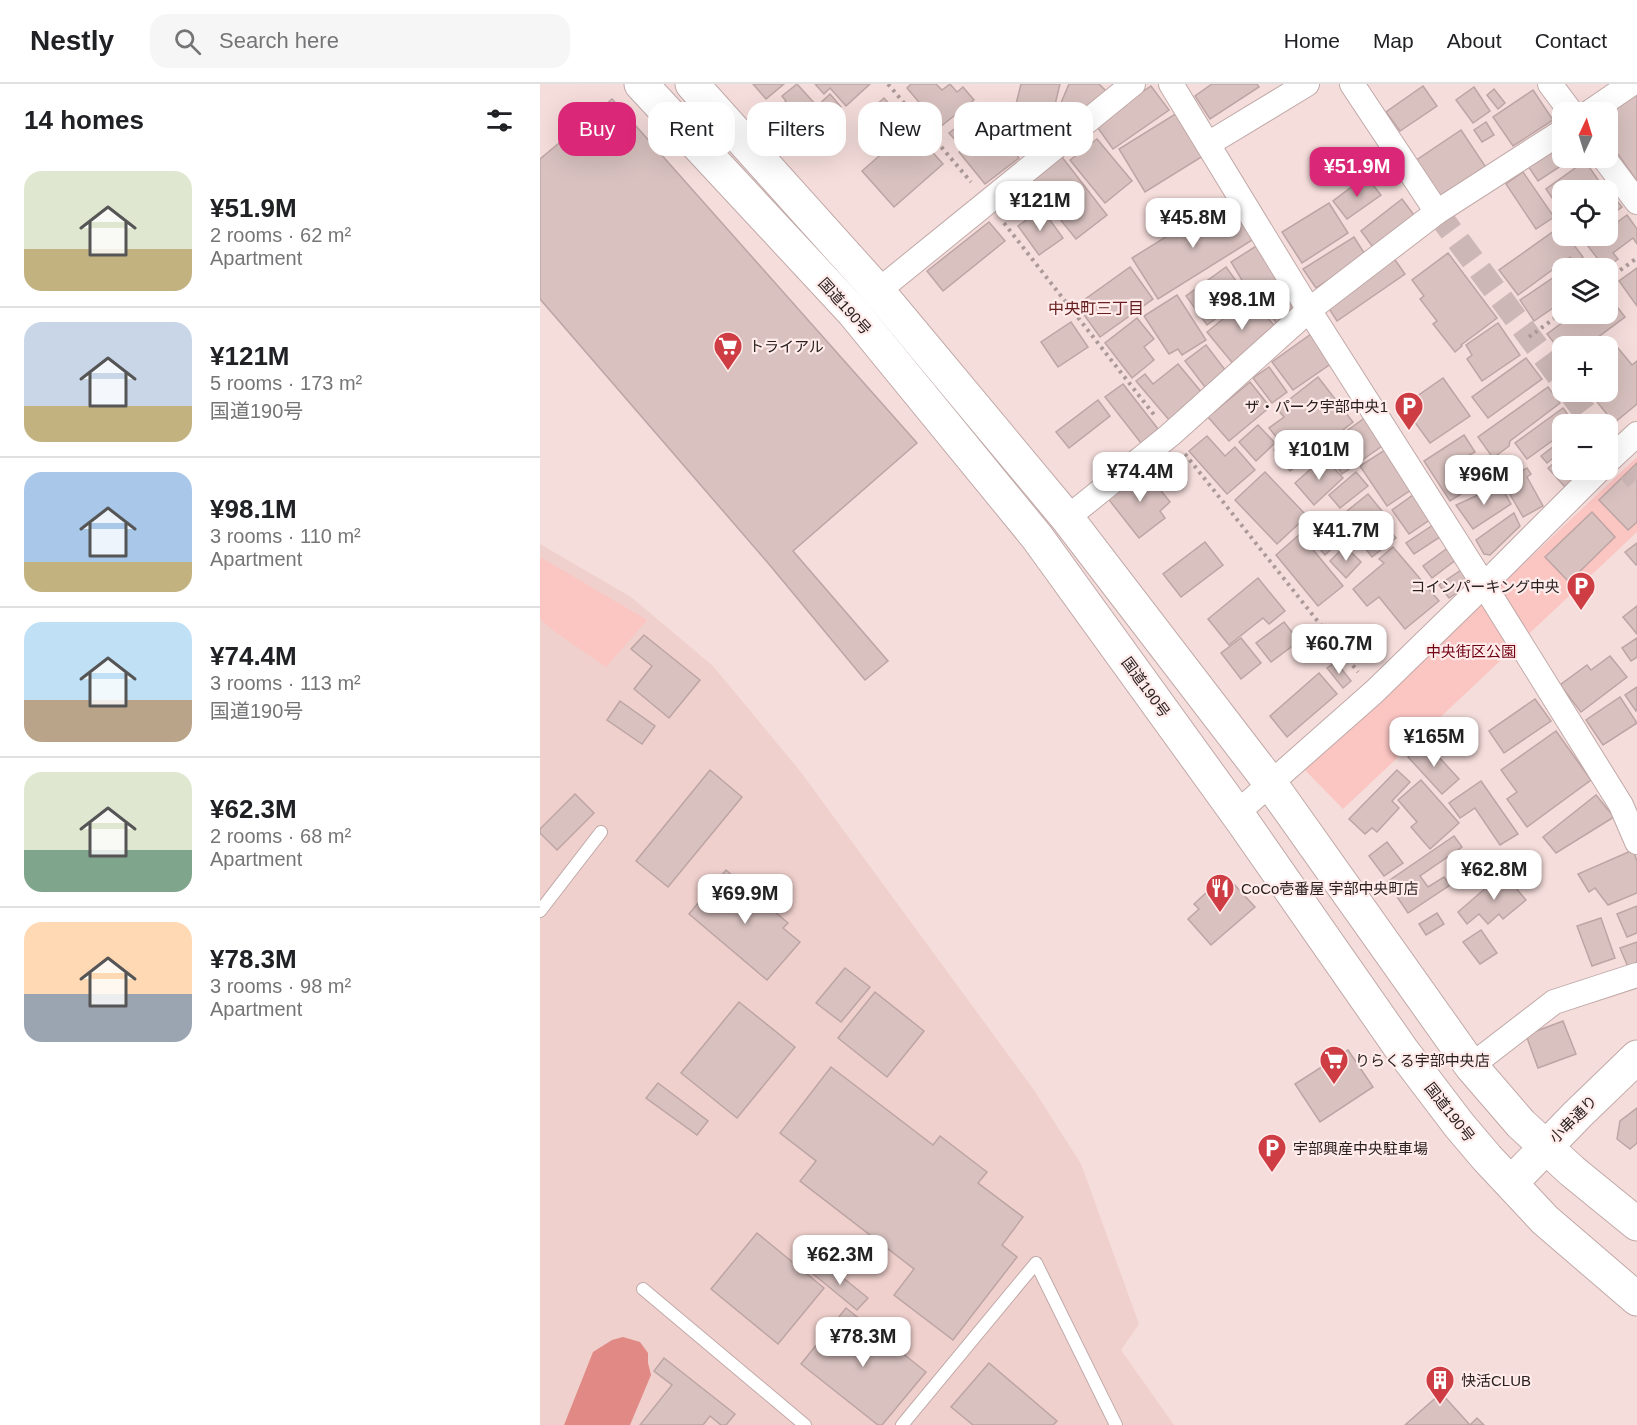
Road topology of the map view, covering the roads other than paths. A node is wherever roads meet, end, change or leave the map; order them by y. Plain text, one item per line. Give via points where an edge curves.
1 (641, 84) edge
2 (692, 84) edge
3 (1133, 84) edge
4 (1172, 84) edge
5 (1307, 84) edge
6 (1352, 84) edge
7 (1550, 84) edge
8 (1631, 84) edge
9 (1564, 102) edge
10 (1605, 102) edge
11 (1552, 138) edge
12 (1209, 144) junction
13 (1612, 168) edge
14 (1637, 202) edge
15 (1437, 212) junction
16 (878, 291) junction
17 (1309, 310) junction
18 (1637, 434) edge
19 (1618, 452) edge
20 (1589, 480) edge
21 (1067, 518) junction
22 (1484, 585) junction
23 (1271, 784) junction
24 (1237, 813) junction
25 (601, 832) dead end
26 (1637, 842) edge
27 (540, 911) edge
28 (1637, 975) edge
29 (1637, 1057) edge
30 (1471, 1066) junction
31 (1546, 1146) junction
32 (1511, 1183) junction
33 (1637, 1224) edge
34 (643, 1289) dead end
35 (1637, 1299) edge
36 (805, 1425) edge
37 (902, 1425) edge
38 (1116, 1425) edge

1 - 24 main road, 国道190号 via 853,312 1015,510
2 - 16 main road
3 - 16 street
4 - 12 street
5 - 12 street
6 - 15 street
7 - 9 street
8 - 10 street
11 - 15 street
12 - 17 street
13 - 14 street
15 - 17 street
16 - 21 main road
17 - 21 street via 1170,435
17 - 22 street
18 - 19 street
20 - 22 street
21 - 23 main road
22 - 23 street via 1374,692
22 - 26 street via 1621,805
23 - 24 street
23 - 30 main road
24 - 32 main road, 国道190号 via 1402,1050
25 - 27 lane
28 - 30 street via 1554,1002
29 - 31 main road, 小串通り
30 - 31 main road via 1518,1121
31 - 32 main road, 小串通り
31 - 33 main road
32 - 35 main road, 国道190号 via 1545,1220
34 - 36 lane
37 - 38 lane via 1036,1263

